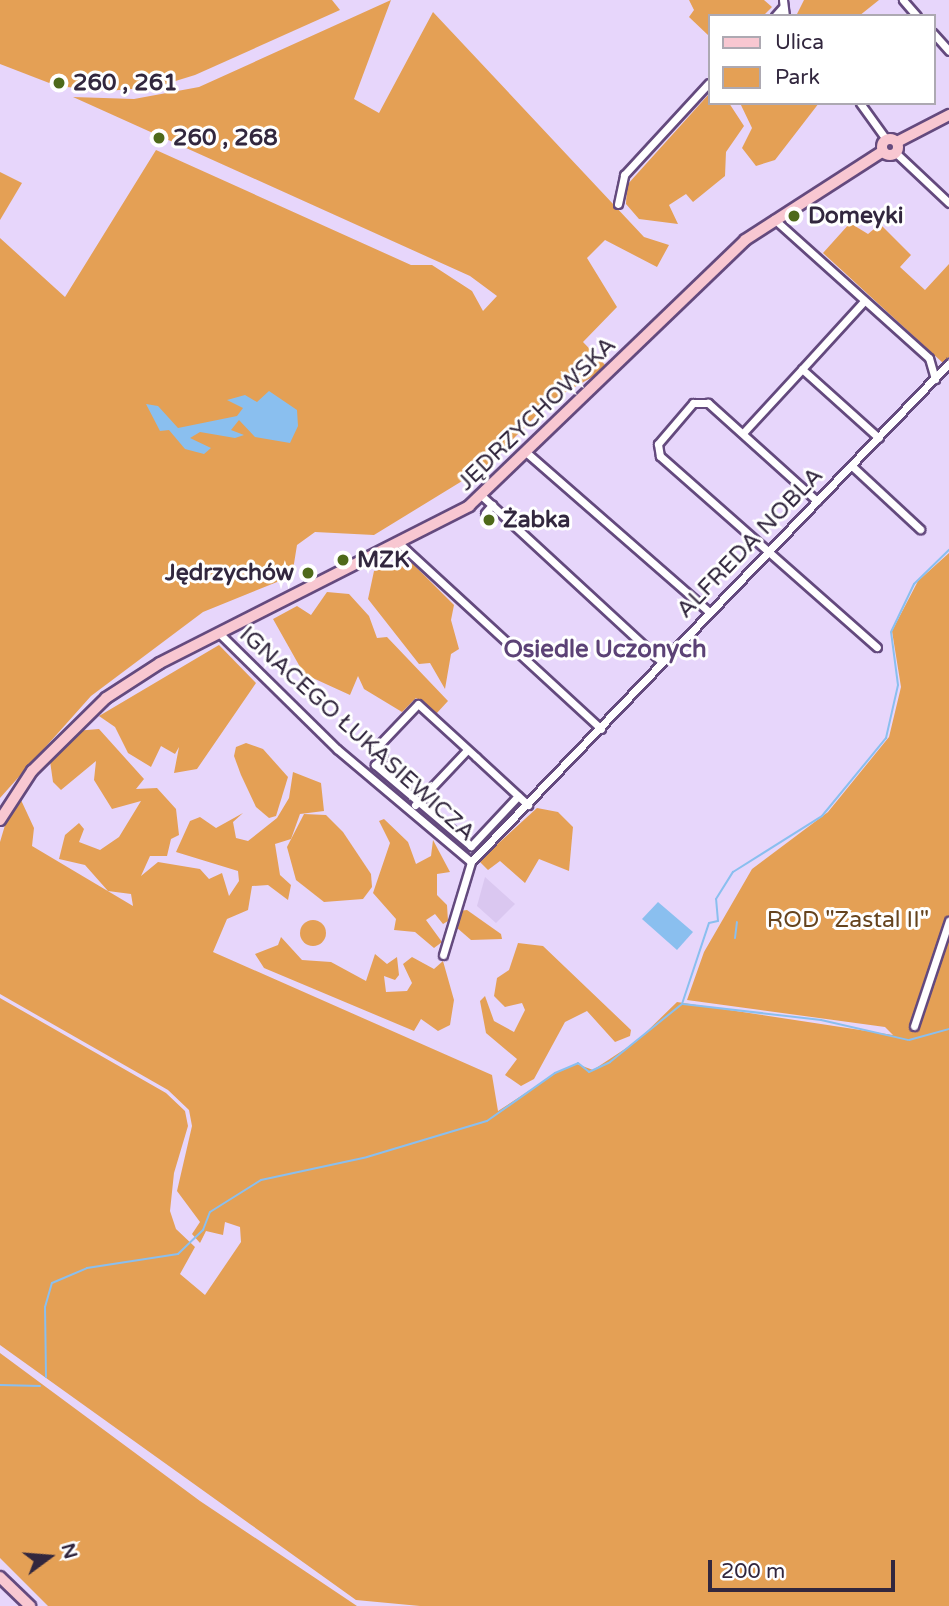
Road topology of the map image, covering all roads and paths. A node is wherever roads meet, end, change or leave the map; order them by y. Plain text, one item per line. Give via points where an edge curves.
1 (935, 35) edge
2 (949, 51) edge
3 (708, 84) edge
4 (862, 105) edge
5 (949, 115) edge
6 (893, 145) junction
7 (949, 203) edge
8 (618, 204) dead end
9 (774, 218) junction
10 (864, 301) junction
11 (949, 363) edge
12 (802, 369) junction
13 (935, 379) junction
14 (743, 433) junction
15 (879, 438) junction
16 (527, 453) junction
17 (852, 466) junction
18 (482, 496) junction
19 (817, 501) junction
20 (492, 505) junction
21 (485, 513) dead end
22 (920, 529) dead end
23 (400, 544) junction
24 (769, 554) junction
25 (709, 612) junction
26 (220, 634) junction
27 (877, 647) dead end
28 (662, 662) junction
29 (601, 729) junction
30 (467, 750) junction
31 (518, 796) junction
32 (418, 803) junction
33 (528, 805) junction
34 (410, 812) junction
35 (0, 820) edge
36 (471, 862) junction
37 (949, 921) edge
38 (443, 955) dead end
39 (914, 1026) dead end
40 (0, 1577) edge
41 (30, 1606) edge

1 - 2 street
3 - 8 street via 624,174
4 - 6 street
5 - 6 main road
6 - 7 street
6 - 9 main road, JĘDRZYCHOWSKA
9 - 10 street
9 - 16 main road, JĘDRZYCHOWSKA via 734,250
10 - 12 street
10 - 13 street via 929,358
11 - 13 street, ALFREDA NOBLA
12 - 14 street
12 - 15 street
13 - 15 street, ALFREDA NOBLA
14 - 19 street
14 - 24 street via 708,403 693,403 658,444 660,456
15 - 17 street, ALFREDA NOBLA
16 - 18 main road, JĘDRZYCHOWSKA
16 - 25 street
17 - 19 street, ALFREDA NOBLA
17 - 22 street
18 - 20 street
18 - 23 main road, JĘDRZYCHOWSKA
19 - 24 street, ALFREDA NOBLA
20 - 21 street
20 - 28 street
23 - 26 main road, JĘDRZYCHOWSKA
23 - 29 street
24 - 25 street, ALFREDA NOBLA
24 - 27 street
25 - 28 street, ALFREDA NOBLA
26 - 34 street, IGNACEGO ŁUKASIEWICZA
26 - 35 main road, JĘDRZYCHOWSKA via 96,706 32,771
28 - 29 street, ALFREDA NOBLA
29 - 33 street, ALFREDA NOBLA
30 - 31 street
30 - 32 street
30 - 32 street via 418,704 375,749 383,757 375,765
31 - 32 street via 471,846
31 - 33 street
32 - 34 street
33 - 36 street, ALFREDA NOBLA
34 - 36 street, IGNACEGO ŁUKASIEWICZA
36 - 38 street, ALFREDA NOBLA
37 - 39 street
40 - 41 main road

